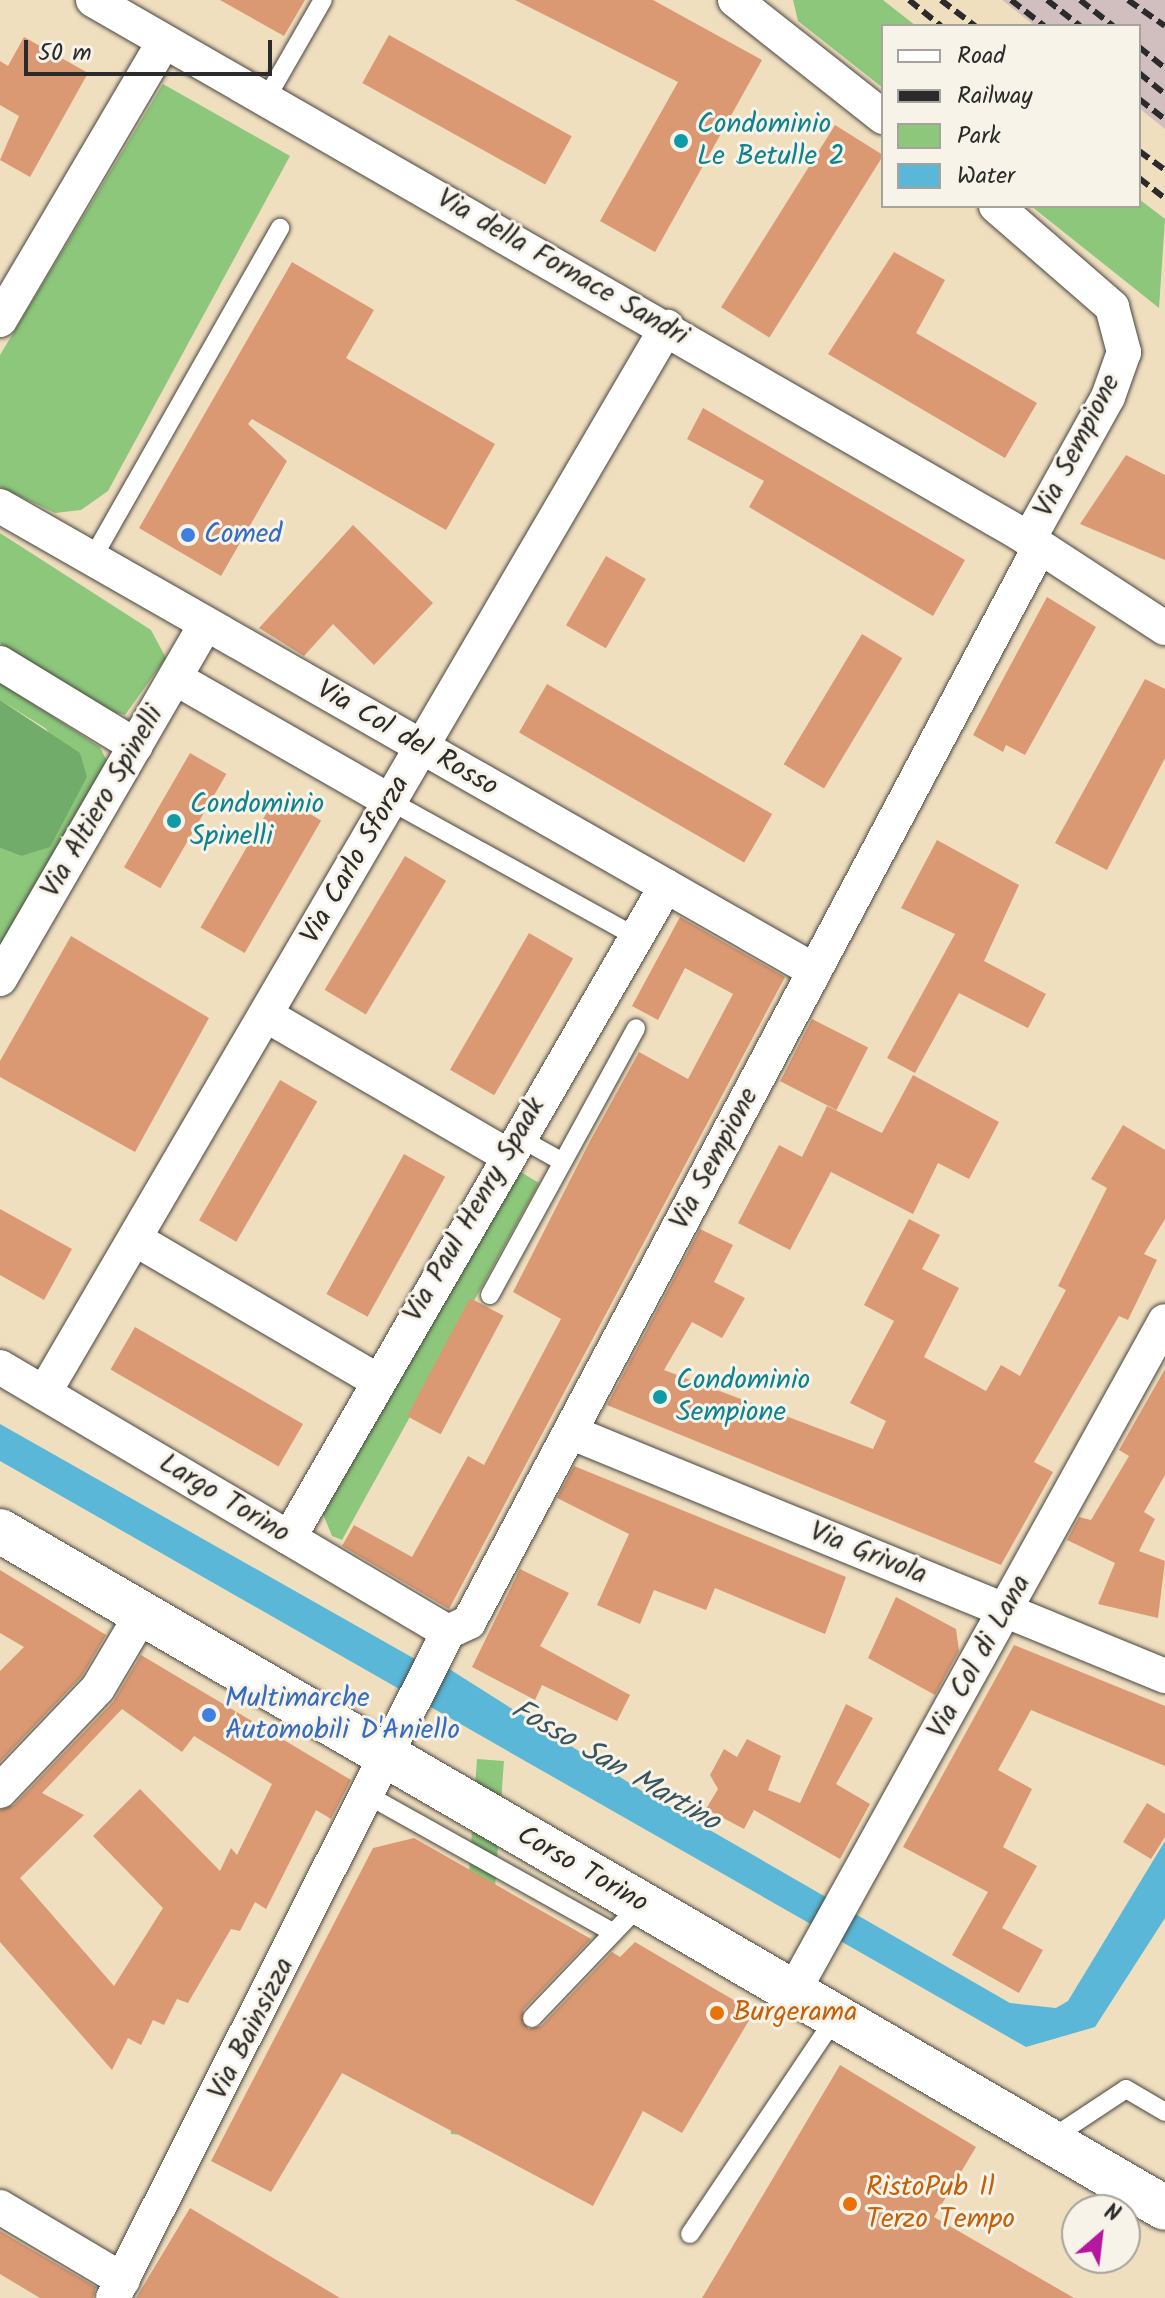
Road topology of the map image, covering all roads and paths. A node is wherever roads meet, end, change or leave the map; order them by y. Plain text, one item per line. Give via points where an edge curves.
1 (93, 0) edge
2 (323, 0) edge
3 (735, 0) edge
4 (164, 42) junction
5 (266, 99) junction
6 (881, 115) edge
7 (998, 208) edge
8 (280, 228) dead end
9 (9, 284) edge
10 (0, 320) edge
11 (667, 327) junction
12 (0, 506) edge
13 (1034, 545) junction
14 (92, 559) junction
15 (206, 624) junction
16 (1164, 625) edge
17 (0, 663) edge
18 (175, 678) junction
19 (136, 746) junction
20 (422, 748) junction
21 (390, 801) junction
22 (666, 886) junction
23 (636, 937) junction
24 (815, 971) junction
25 (0, 979) edge
26 (266, 1015) junction
27 (636, 1028) dead end
28 (512, 1146) junction
29 (563, 1162) junction
30 (135, 1239) junction
31 (490, 1295) dead end
32 (1165, 1321) edge
33 (0, 1367) edge
34 (375, 1379) junction
35 (44, 1393) junction
36 (570, 1432) junction
37 (0, 1531) edge
38 (289, 1538) junction
39 (1006, 1611) junction
40 (142, 1614) junction
41 (444, 1646) junction
42 (1165, 1676) edge
43 (380, 1778) junction
44 (0, 1791) edge
45 (627, 1918) junction
46 (793, 1992) junction
47 (836, 2017) junction
48 (532, 2018) dead end
49 (1165, 2112) edge
50 (1048, 2140) junction
51 (0, 2207) edge
52 (1165, 2208) edge
53 (690, 2234) dead end
54 (118, 2289) edge

1 - 4 street, Via della Fornace Sandri
2 - 5 lane
3 - 6 street
4 - 5 street, Via della Fornace Sandri
4 - 9 street
5 - 11 street, Via della Fornace Sandri
7 - 13 street, Via Sempione via 1112,307 1124,352 1108,397
8 - 14 lane
9 - 10 street
11 - 13 street, Via della Fornace Sandri
11 - 20 street, Via Carlo Sforza
12 - 14 street, Via Col del Rosso
13 - 16 street, Via della Fornace Sandri
13 - 24 street, Via Sempione
14 - 15 street, Via Col del Rosso
15 - 18 street, Via Altiero Spinelli
15 - 20 street, Via Col del Rosso
17 - 19 street
18 - 19 street, Via Altiero Spinelli
18 - 21 street
19 - 25 street, Via Altiero Spinelli
20 - 21 street, Via Carlo Sforza
20 - 22 street, Via Col del Rosso
21 - 23 lane
21 - 26 street, Via Carlo Sforza
22 - 23 street, Via Paul Henry Spaak
22 - 24 street, Via Col del Rosso
23 - 28 street, Via Paul Henry Spaak
24 - 36 street, Via Sempione
26 - 28 street
26 - 30 street, Via Carlo Sforza
27 - 29 lane
28 - 29 lane
28 - 34 street, Via Paul Henry Spaak
29 - 31 lane
30 - 34 street
30 - 35 street, Via Carlo Sforza
32 - 39 street, Via Col di Lana
33 - 35 street, Largo Torino
34 - 38 street, Via Paul Henry Spaak
35 - 38 street, Largo Torino
36 - 39 street, Via Grivola
36 - 41 street, Via Sempione via 469,1622
37 - 40 main road, Corso Torino
38 - 41 street, Largo Torino
39 - 42 street, Via Grivola
39 - 46 street, Via Col di Lana
40 - 43 main road, Corso Torino
40 - 44 street via 98,1688
41 - 43 street, Via Sempione
43 - 45 main road, Corso Torino
43 - 54 street, Via Bainsizza
45 - 46 main road, Corso Torino
45 - 48 lane
46 - 47 main road, Corso Torino
47 - 50 main road, Corso Torino
47 - 53 lane
49 - 50 lane via 1126,2089
50 - 52 main road, Corso Torino
51 - 54 street

